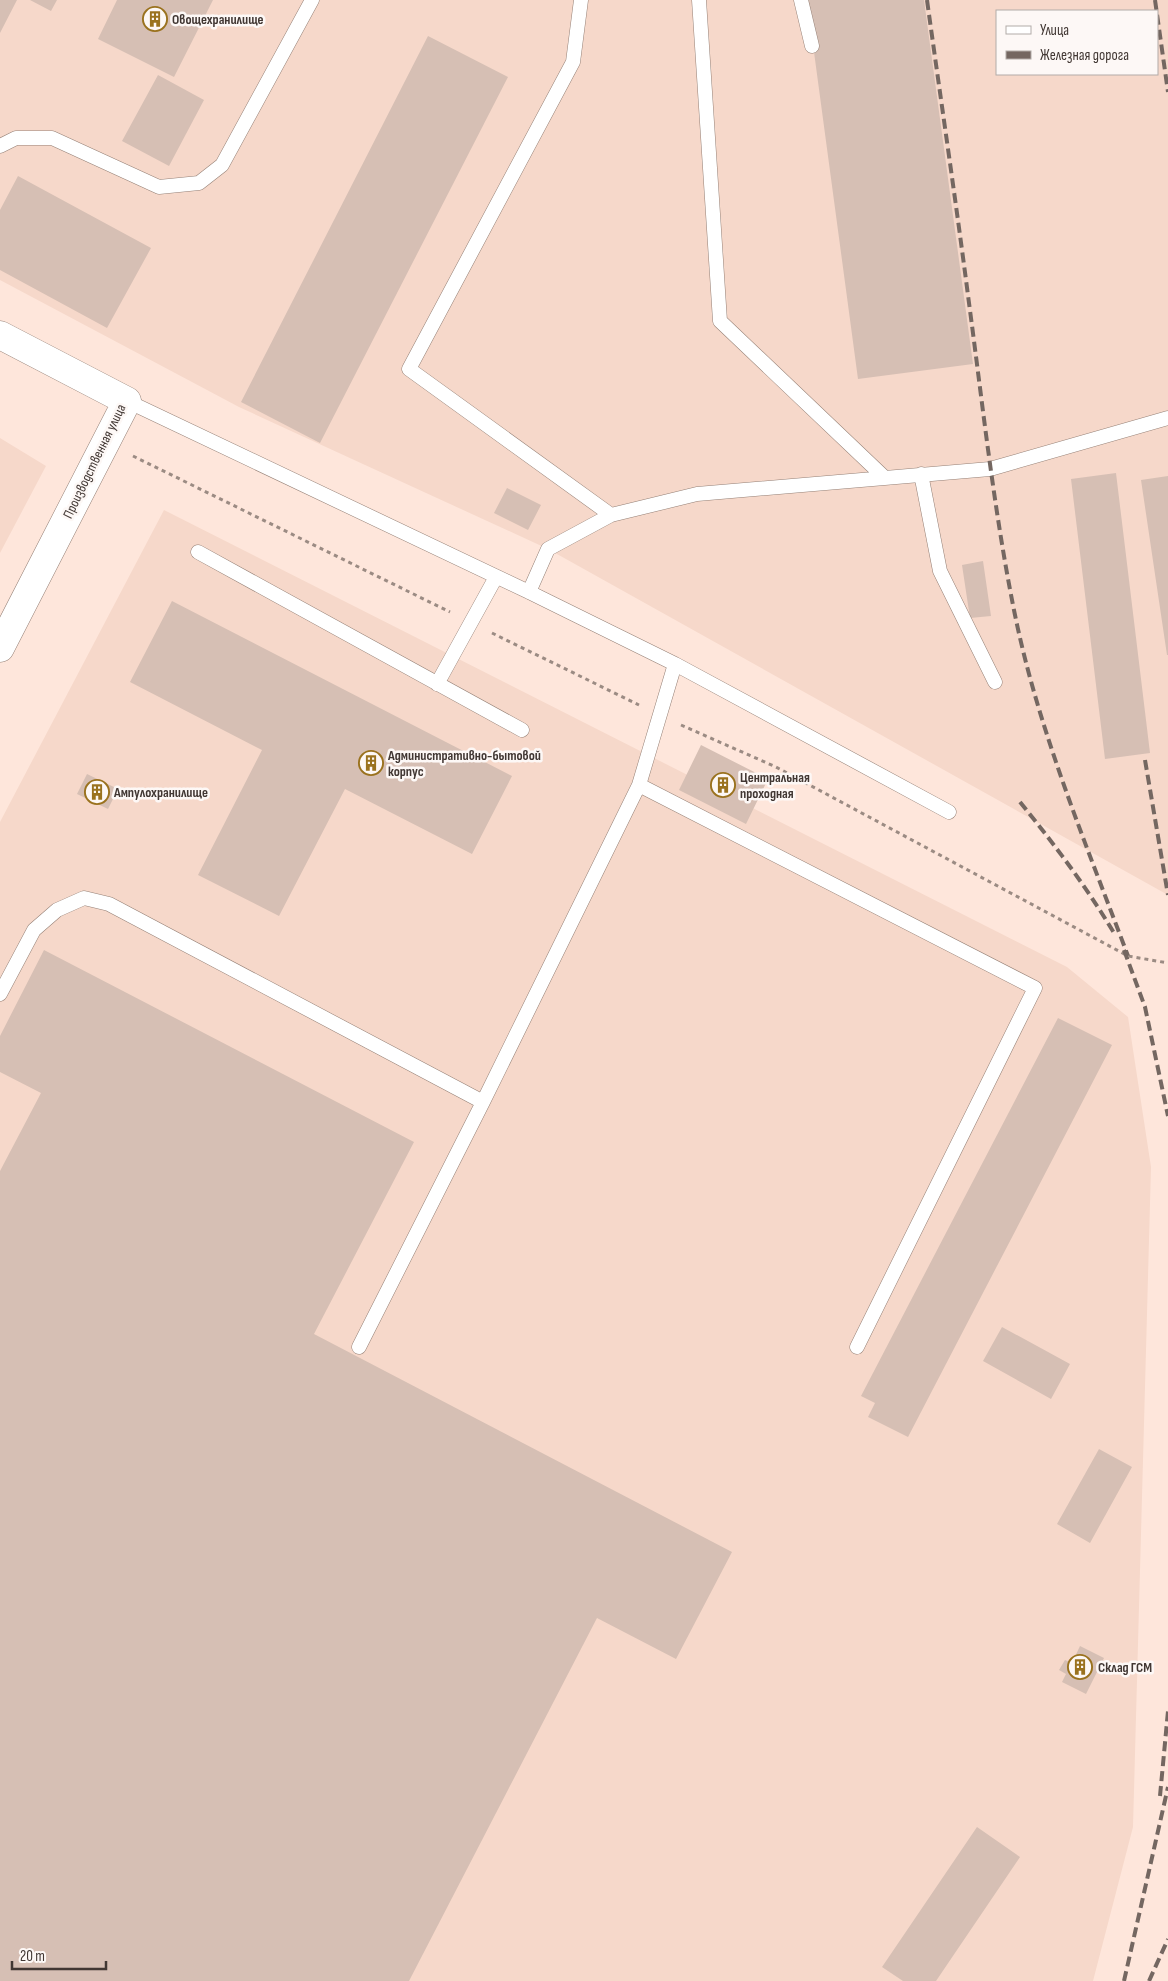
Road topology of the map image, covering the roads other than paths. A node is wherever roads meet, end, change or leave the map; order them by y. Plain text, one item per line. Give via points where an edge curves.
1 (312, 0) edge
2 (581, 0) edge
3 (699, 0) edge
4 (801, 0) edge
5 (812, 46) dead end
6 (0, 146) edge
7 (0, 335) edge
8 (127, 401) junction
9 (1168, 418) edge
10 (921, 474) junction
11 (885, 478) junction
12 (611, 515) junction
13 (198, 552) dead end
14 (496, 577) junction
15 (529, 592) junction
16 (0, 648) edge
17 (674, 664) junction
18 (995, 682) dead end
19 (436, 684) junction
20 (522, 730) dead end
21 (640, 785) junction
22 (949, 812) dead end
23 (0, 994) edge
24 (483, 1102) junction
25 (359, 1346) dead end
26 (857, 1347) dead end

1 - 6 lane via 222,165 199,183 159,187 52,138 16,138
2 - 12 lane via 573,62 409,369
3 - 11 lane via 720,321
4 - 5 lane
7 - 8 street, Производственная улица
8 - 14 lane
8 - 16 street, Производственная улица
9 - 10 lane via 990,468
10 - 11 lane
10 - 18 lane via 940,571
11 - 12 lane via 697,494
12 - 15 lane via 548,549
13 - 19 lane
14 - 15 lane
14 - 19 lane
15 - 17 lane
17 - 21 lane
17 - 22 lane
19 - 20 lane
21 - 24 lane
21 - 26 lane via 1035,988
23 - 24 lane via 34,930 57,910 84,898 109,904
24 - 25 lane

